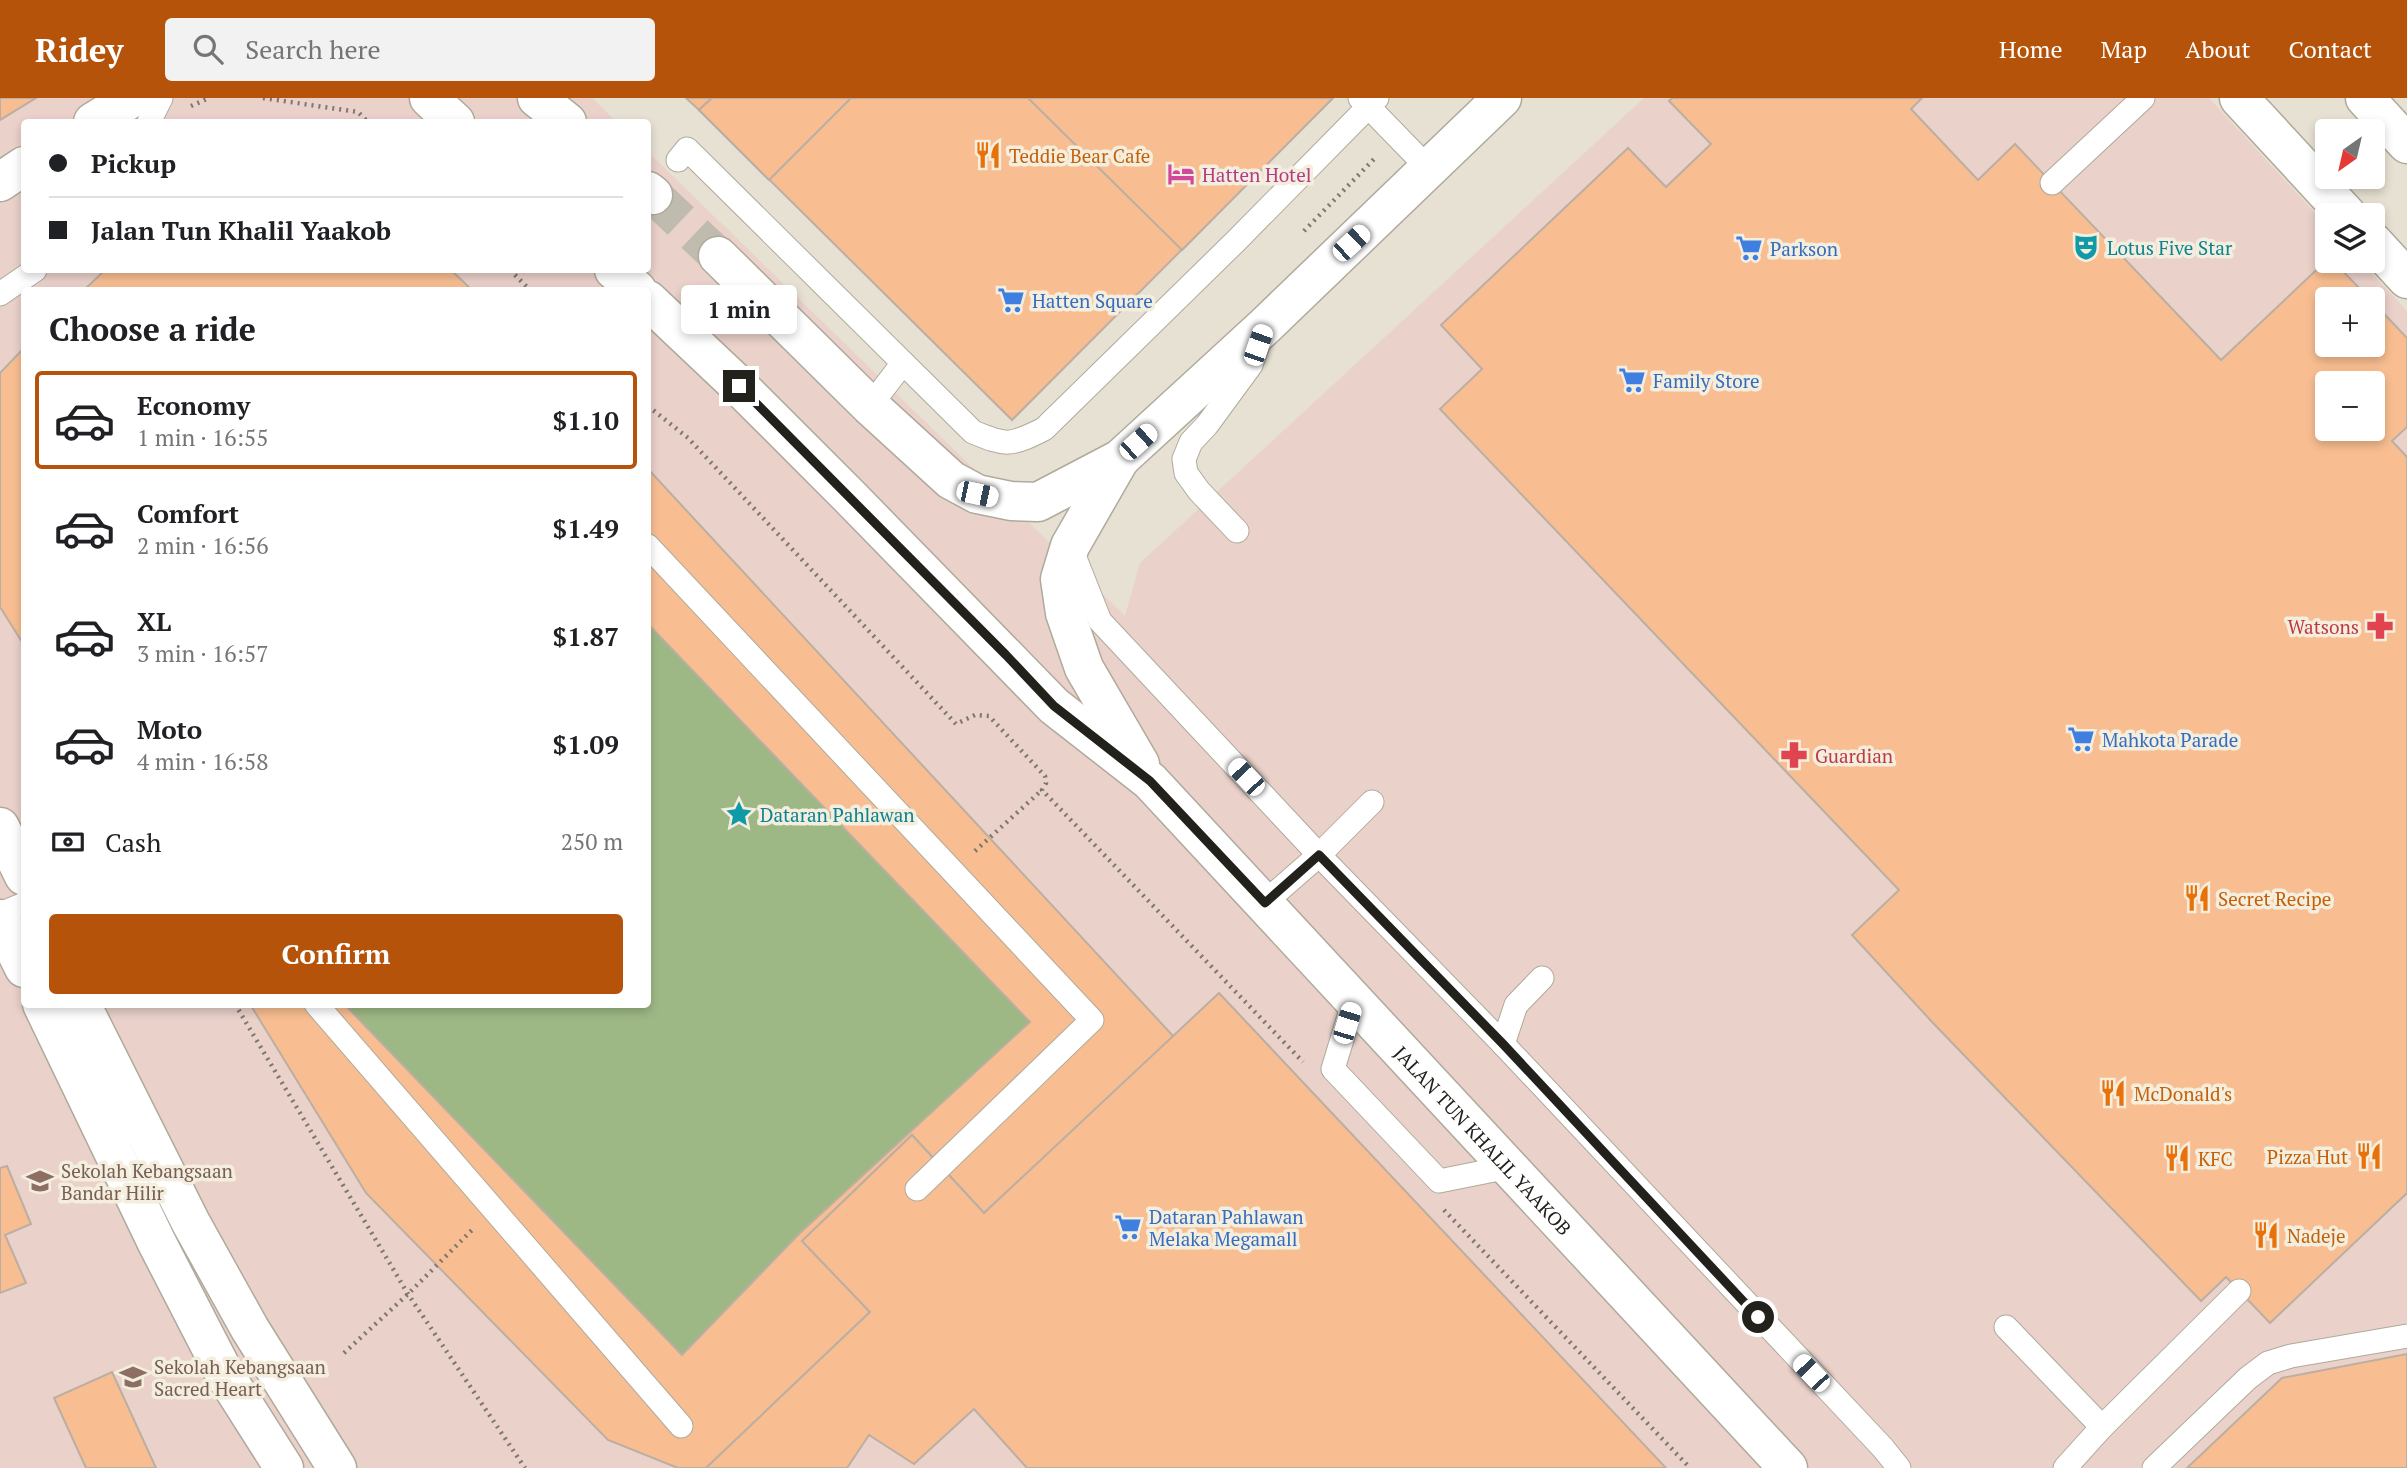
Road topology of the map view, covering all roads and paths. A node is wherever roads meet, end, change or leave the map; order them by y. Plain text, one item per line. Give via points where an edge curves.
1 (132, 98) edge
2 (162, 98) edge
3 (263, 98) edge
4 (537, 98) edge
5 (2143, 98) edge
6 (2239, 98) edge
7 (2365, 98) edge
8 (1501, 99) edge
9 (1368, 101) edge
10 (98, 119) edge
11 (151, 119) edge
12 (365, 119) edge
13 (563, 119) edge
14 (2407, 145) edge
15 (678, 160) dead end
16 (21, 168) edge
17 (1429, 169) junction
18 (0, 182) edge
19 (2052, 183) dead end
20 (2336, 203) edge
21 (718, 256) tunnel mouth
22 (2385, 256) edge
23 (30, 273) edge
24 (513, 273) edge
25 (617, 273) edge
26 (2407, 279) edge
27 (527, 287) edge
28 (634, 287) edge
29 (0, 294) edge
30 (651, 303) edge
31 (1265, 326) junction
32 (904, 363) junction
33 (870, 407) junction
34 (651, 408) edge
35 (1120, 458) junction
36 (1237, 531) dead end
37 (1070, 546) junction
38 (651, 549) edge
39 (1150, 781) junction
40 (1042, 790) junction
41 (1372, 802) dead end
42 (0, 827) edge
43 (1319, 855) junction
44 (967, 858) dead end
45 (21, 870) edge
46 (1265, 903) junction
47 (21, 905) edge
48 (0, 914) edge
49 (0, 919) edge
50 (21, 962) edge
51 (1542, 978) dead end
52 (1354, 1000) junction
53 (44, 1008) edge
54 (83, 1008) edge
55 (237, 1008) edge
56 (319, 1008) edge
57 (1503, 1044) junction
58 (1310, 1070) dead end
59 (1509, 1167) junction
60 (917, 1189) dead end
61 (1444, 1209) dead end
62 (480, 1222) dead end
63 (2239, 1291) dead end
64 (408, 1294) junction
65 (2006, 1328) dead end
66 (2407, 1336) edge
67 (344, 1353) dead end
68 (681, 1426) dead end
69 (2102, 1427) junction
70 (284, 1468) edge
71 (337, 1468) edge
72 (526, 1468) edge
73 (1690, 1468) edge
74 (1788, 1468) edge
75 (1899, 1468) edge
76 (2065, 1468) edge
77 (2154, 1468) edge

1 - 10 main road
2 - 11 lane
3 - 12 path via 358,112
4 - 13 main road
5 - 19 lane
6 - 20 main road
7 - 14 main road
8 - 17 main road
9 - 17 lane
9 - 32 lane via 1347,130 1044,429 1002,444 973,432
15 - 32 lane via 687,149
16 - 18 main road
17 - 31 main road
21 - 33 main road
22 - 26 main road
23 - 29 lane
24 - 27 path
25 - 28 main road
30 - 39 main road, JALAN TUN KHALIL YAAKOB via 1054,706
31 - 35 main road
31 - 36 lane via 1251,365 1191,442 1184,459 1186,473 1199,491
32 - 33 lane
33 - 35 main road via 951,480 977,494 1011,501 1038,502
34 - 40 path via 688,438 956,724 975,715 989,716 1045,776
35 - 37 main road, JALAN TUN KHALIL YAAKOB
37 - 39 main road, JALAN TUN KHALIL YAAKOB via 1060,579 1065,613 1084,668
37 - 43 lane via 1100,621
38 - 60 lane via 1092,1020
39 - 46 main road, JALAN TUN KHALIL YAAKOB
40 - 44 path
40 - 58 path
41 - 43 lane
42 - 45 main road
43 - 46 lane
43 - 57 lane
46 - 52 main road, JALAN TUN KHALIL YAAKOB
47 - 48 lane
49 - 50 main road
51 - 57 lane via 1516,1005
52 - 59 main road, JALAN TUN KHALIL YAAKOB
52 - 59 lane via 1333,1069 1439,1181
53 - 70 main road via 225,1375
54 - 71 main road via 191,1223 250,1329
55 - 64 path
56 - 68 lane
57 - 75 lane
59 - 74 main road, JALAN TUN KHALIL YAAKOB
61 - 73 path
62 - 64 path
63 - 69 lane
64 - 67 path
64 - 72 path
65 - 69 lane
66 - 77 lane via 2268,1363
69 - 76 lane

